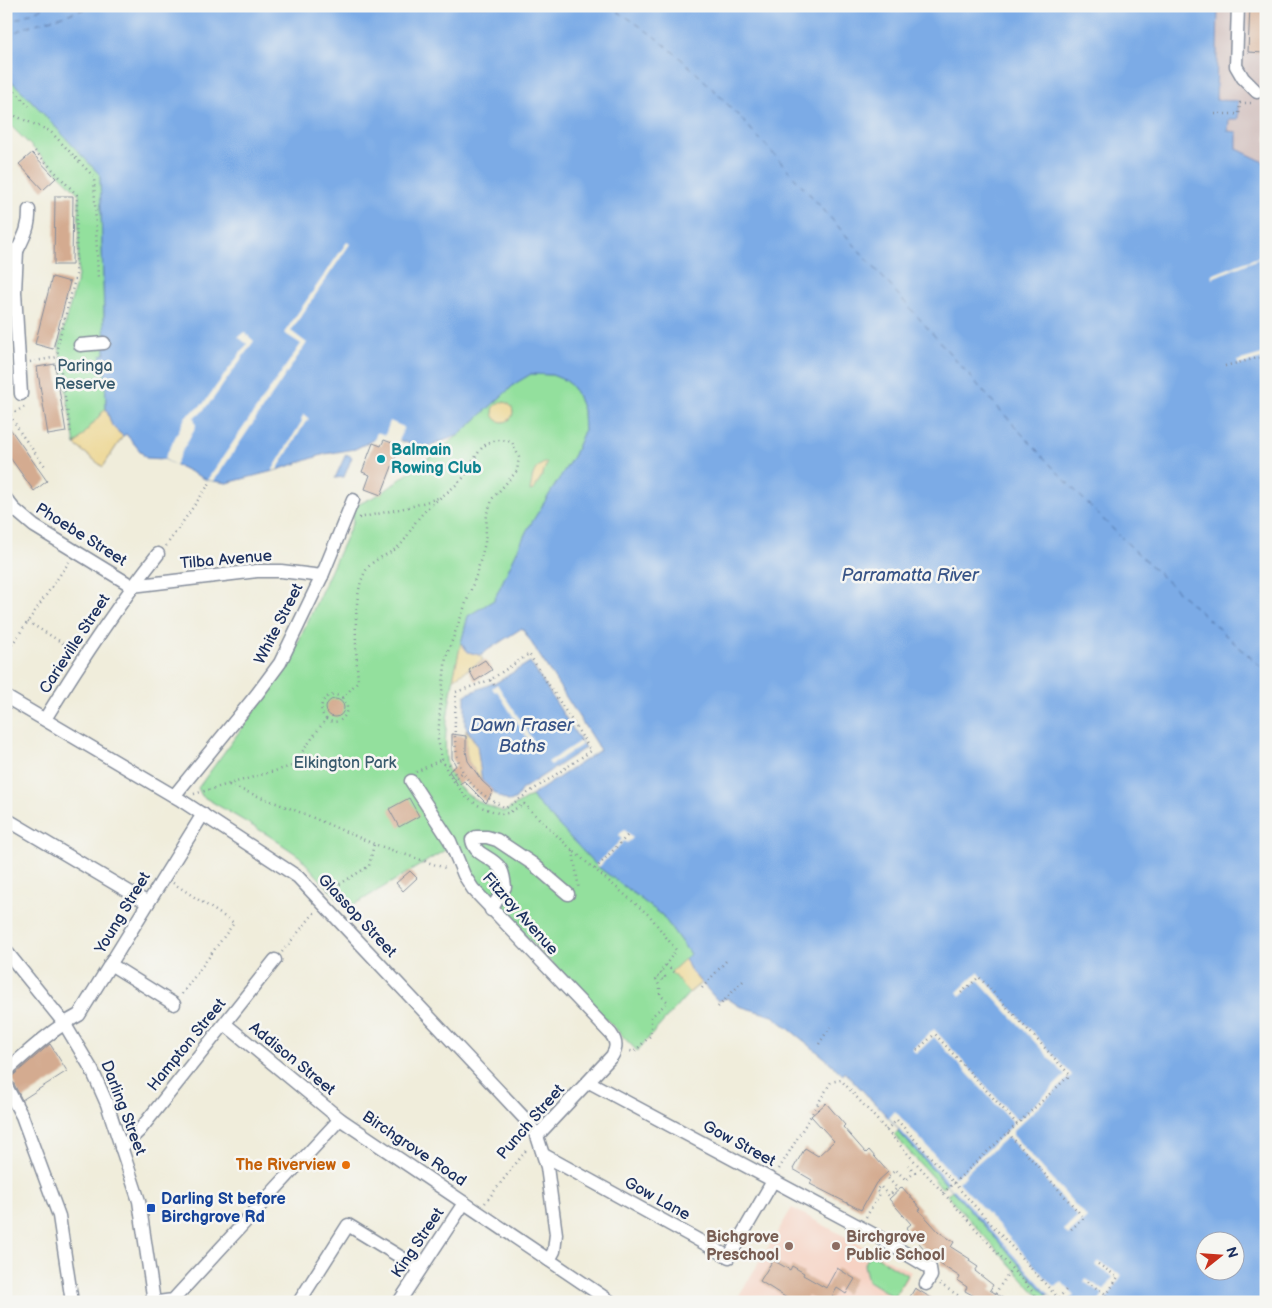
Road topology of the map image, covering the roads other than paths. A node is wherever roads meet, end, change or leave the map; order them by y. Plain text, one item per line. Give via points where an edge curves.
1 (1238, 6) edge
2 (1257, 92) road end
3 (29, 210) dead end
4 (12, 250) edge
5 (104, 343) dead end
6 (80, 345) dead end
7 (24, 400) road end
8 (353, 500) dead end
9 (10, 504) edge
10 (158, 554) road end
11 (322, 576) junction
12 (132, 586) junction
13 (6, 697) edge
14 (45, 719) junction
15 (413, 776) road end
16 (177, 798) junction
17 (203, 814) junction
18 (6, 819) edge
19 (568, 894) road end
20 (148, 903) junction
21 (491, 910) junction
22 (6, 951) edge
23 (275, 960) road end
24 (110, 964) junction
25 (174, 1004) road end
26 (64, 1022) junction
27 (225, 1024) junction
28 (614, 1052) joint
29 (6, 1071) edge
30 (589, 1082) junction
31 (6, 1086) edge
32 (340, 1119) junction
33 (538, 1136) junction
34 (121, 1148) junction
35 (544, 1155) junction
36 (772, 1181) junction
37 (464, 1203) junction
38 (549, 1260) junction
39 (420, 1269) junction
40 (928, 1281) road end
41 (175, 1301) edge
42 (72, 1302) edge
43 (156, 1302) edge
44 (299, 1302) edge
45 (399, 1302) edge
46 (611, 1302) edge

1 - 2 street via 1236,66
3 - 4 street via 27,232
4 - 7 street
5 - 6 street
8 - 11 street, White Street
9 - 12 street, Phoebe Street via 34,526
10 - 12 street, Carieville Street
11 - 12 street, Tilba Avenue via 257,571
11 - 16 street, White Street via 280,664
12 - 14 street, Carieville Street
13 - 14 street, Glassop Street
14 - 16 street, Glassop Street
15 - 21 street, Fitzroy Avenue via 450,841 468,883
16 - 17 street, Glassop Street
17 - 20 street, Young Street
17 - 33 street, Glassop Street via 298,877
18 - 20 street
19 - 21 street via 533,864 497,840 476,837 472,840 473,845 500,867 504,878 505,887
20 - 24 street, Young Street
21 - 28 street, Fitzroy Avenue via 611,1034 616,1042
22 - 26 street, Darling Street
23 - 27 street, Hampton Street
24 - 25 street
24 - 26 street, Young Street via 79,1015
26 - 29 street, Young Street
26 - 34 street, Darling Street via 92,1070
27 - 32 street, Addison Street
27 - 34 street, Hampton Street via 139,1131
28 - 30 street, Punch Street
30 - 33 street, Punch Street
30 - 36 street, Gow Street
31 - 42 street via 22,1116 59,1216
32 - 37 street, Birchgrove Road
32 - 41 street, Birchgrove Road
33 - 35 street, Glassop Street
34 - 43 street, Darling Street via 139,1201
35 - 36 street, Gow Lane via 729,1257
35 - 38 street, Glassop Street via 556,1234
36 - 40 street, Gow Street via 874,1234 928,1267 931,1272
37 - 38 street, Birchgrove Road
37 - 39 street, King Street
38 - 46 street, Birchgrove Road
39 - 44 street via 348,1225
39 - 45 street, King Street
41 - 43 street, Birchgrove Road

